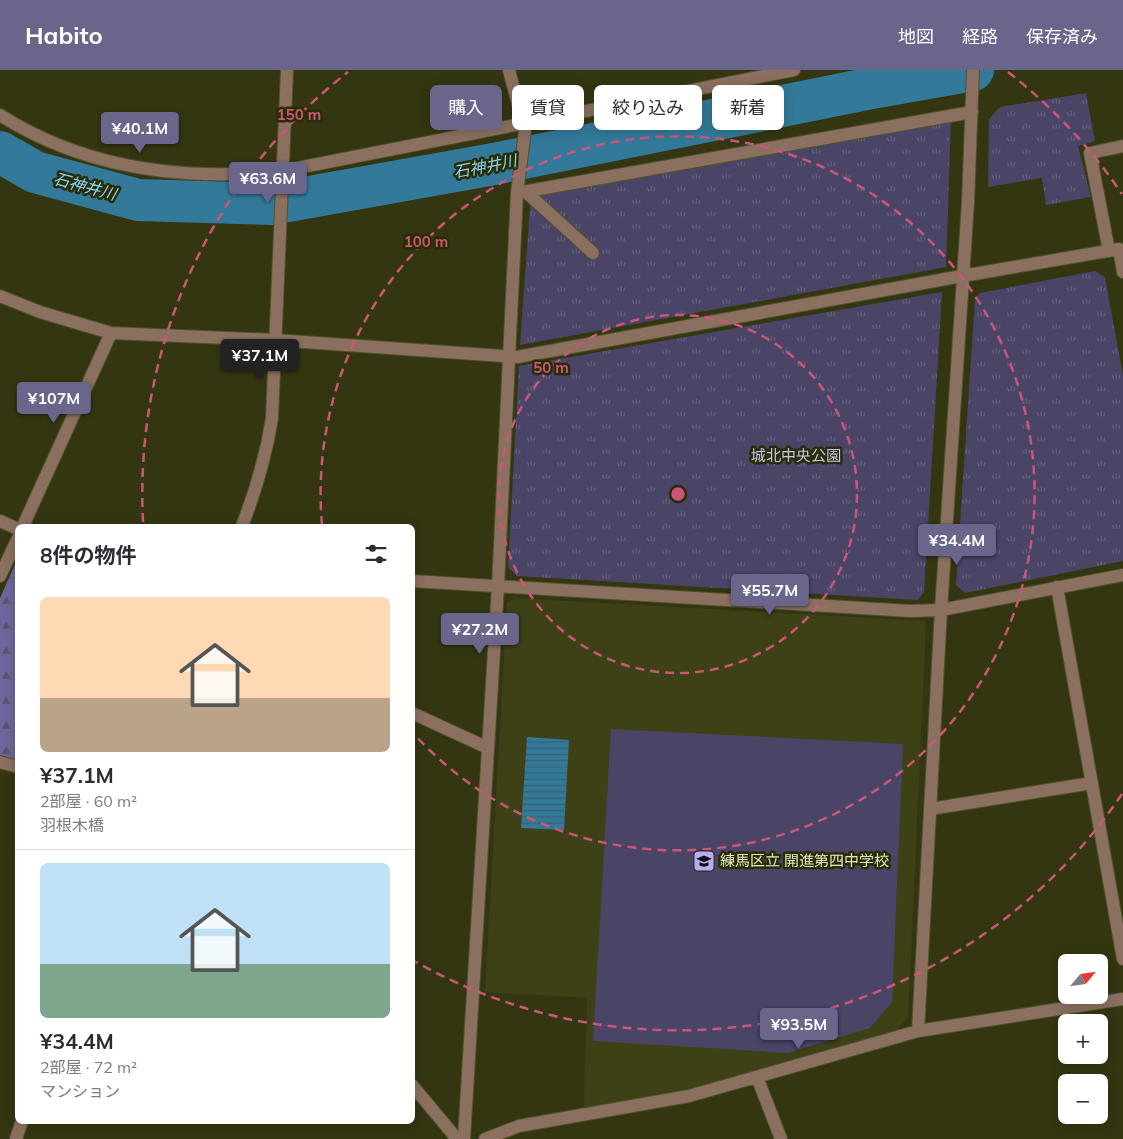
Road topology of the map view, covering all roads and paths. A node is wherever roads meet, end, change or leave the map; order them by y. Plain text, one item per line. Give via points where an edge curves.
1 (287, 70) edge
2 (509, 70) edge
3 (794, 70) edge
4 (973, 70) edge
5 (736, 75) edge
6 (513, 85) edge
7 (584, 112) edge
8 (972, 112) junction
9 (0, 115) edge
10 (512, 128) edge
11 (524, 130) edge
12 (1123, 146) edge
13 (282, 171) junction
14 (521, 192) junction
15 (1109, 251) junction
16 (593, 253) dead end
17 (1123, 272) edge
18 (962, 276) junction
19 (0, 296) edge
20 (111, 333) junction
21 (275, 340) junction
22 (508, 355) junction
23 (0, 521) edge
24 (24, 524) edge
25 (243, 524) edge
26 (15, 528) edge
27 (15, 544) edge
28 (1123, 575) edge
29 (0, 576) edge
30 (415, 581) edge
31 (498, 586) junction
32 (1056, 587) junction
33 (941, 610) junction
34 (415, 714) edge
35 (488, 748) junction
36 (0, 762) edge
37 (15, 766) edge
38 (1092, 783) junction
39 (930, 809) junction
40 (1123, 960) edge
41 (1123, 999) edge
42 (918, 1031) junction
43 (757, 1077) junction
44 (415, 1089) edge
45 (21, 1124) edge
46 (16, 1139) edge
47 (457, 1139) edge
48 (464, 1139) edge
49 (485, 1139) edge
50 (781, 1139) edge

1 - 13 street
2 - 6 street
3 - 5 street
4 - 8 street
5 - 7 street
8 - 14 street
8 - 18 street
9 - 13 street via 49,141 107,162 167,173 205,175
10 - 13 street
11 - 14 street
12 - 15 street via 1090,153
13 - 21 street
14 - 16 street
14 - 22 street
15 - 17 street via 1119,250
15 - 18 street
18 - 22 street via 517,357
18 - 33 street
19 - 20 street via 40,312
20 - 21 street
20 - 24 street
21 - 22 street
21 - 25 street via 272,418 266,455 256,493
22 - 31 street
23 - 26 street
27 - 29 street
28 - 32 street
30 - 31 street
31 - 33 street
31 - 35 street
32 - 33 street
32 - 38 street
33 - 39 street
34 - 35 street
35 - 48 street
36 - 37 street
38 - 39 street
38 - 40 street
39 - 42 street
41 - 42 street
42 - 43 street
43 - 49 street via 689,1096 519,1126
43 - 50 street
44 - 47 street
45 - 46 street

